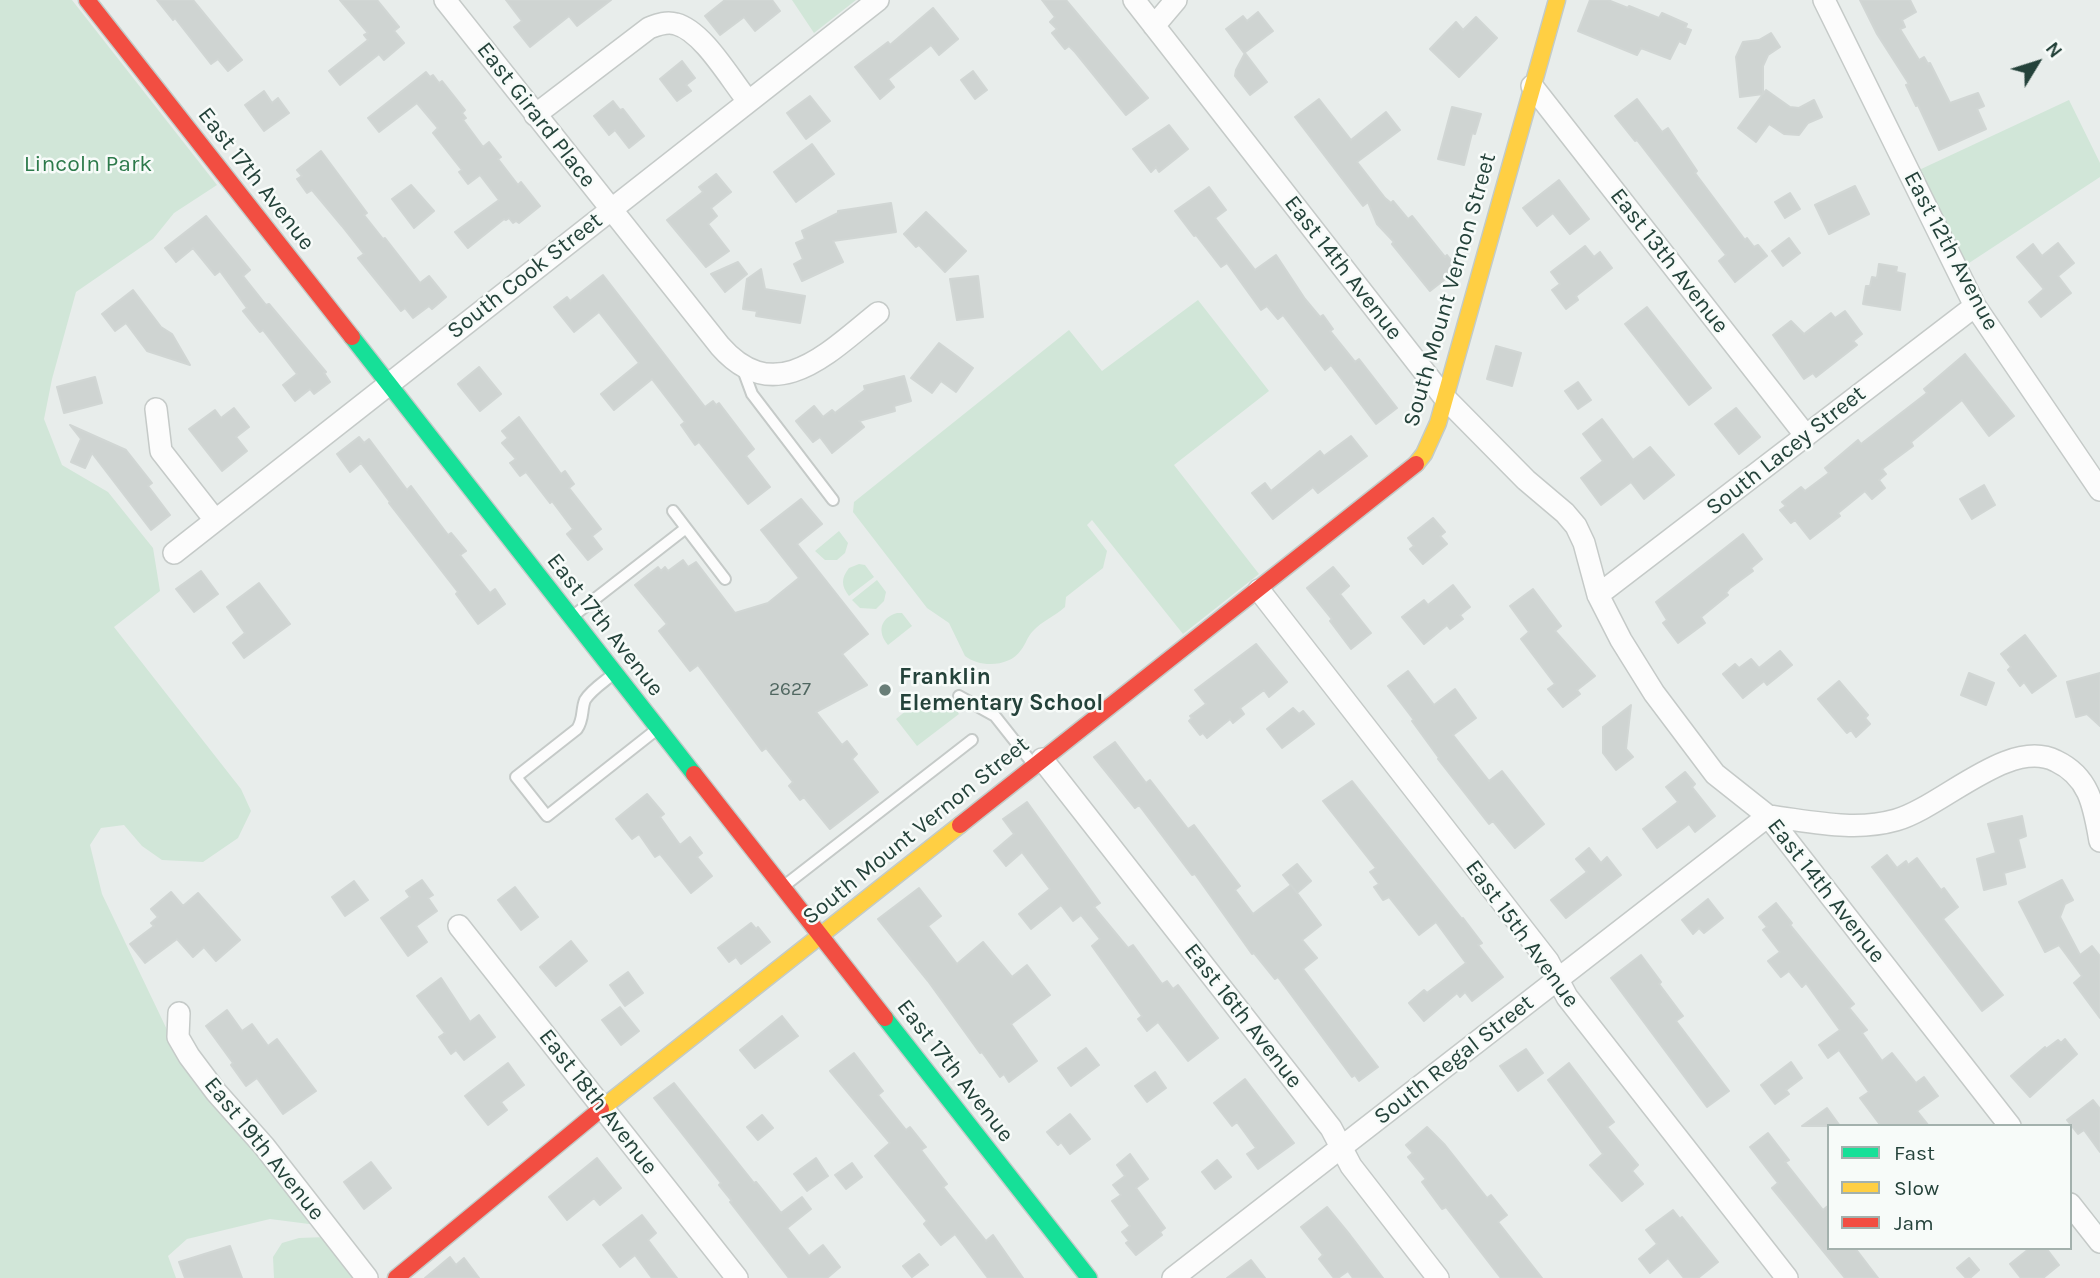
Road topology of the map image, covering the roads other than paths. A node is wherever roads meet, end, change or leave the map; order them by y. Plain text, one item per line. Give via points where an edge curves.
1 (87, 0) edge
2 (445, 0) edge
3 (878, 0) edge
4 (1134, 0) edge
5 (1177, 0) edge
6 (1557, 0) edge
7 (1824, 0) edge
8 (1154, 26) junction
9 (1532, 86) junction
10 (748, 101) junction
11 (535, 115) junction
12 (612, 208) junction
13 (1975, 306) junction
14 (878, 313) dead end
15 (743, 367) junction
16 (387, 383) junction
17 (1444, 397) junction
18 (156, 409) dead end
19 (1806, 436) junction
20 (2100, 490) edge
21 (832, 500) dead end
22 (673, 510) dead end
23 (215, 520) junction
24 (686, 528) junction
25 (174, 552) dead end
26 (725, 579) dead end
27 (1259, 590) junction
28 (1598, 595) junction
29 (570, 617) junction
30 (615, 674) junction
31 (959, 696) dead end
32 (658, 729) junction
33 (972, 740) dead end
34 (1038, 762) junction
35 (1768, 816) junction
36 (2100, 841) edge
37 (782, 887) junction
38 (459, 926) dead end
39 (821, 937) junction
40 (1558, 979) junction
41 (179, 1013) dead end
42 (603, 1107) junction
43 (2008, 1124) edge
44 (1341, 1147) junction
45 (2072, 1207) edge
46 (2100, 1242) edge
47 (367, 1278) edge
48 (396, 1278) edge
49 (737, 1278) edge
50 (1089, 1278) edge
51 (1173, 1278) edge
52 (1438, 1278) edge
53 (1787, 1278) edge

1 - 16 street, East 17th Avenue
2 - 11 street, East Girard Place
3 - 10 street, South Cook Street
4 - 8 street, East 14th Avenue
5 - 8 street
6 - 9 street, South Mount Vernon Street
7 - 13 street, East 12th Avenue
8 - 17 street, East 14th Avenue
9 - 17 street, South Mount Vernon Street
9 - 19 street, East 13th Avenue
10 - 11 street via 699,38 687,28 661,23
10 - 12 street, South Cook Street
11 - 12 street, East Girard Place
12 - 15 street, East Girard Place via 720,346
12 - 16 street, South Cook Street
13 - 19 street, South Lacey Street
13 - 20 street, East 12th Avenue
14 - 15 street via 795,372 775,375
15 - 21 lane via 752,394
16 - 23 street, South Cook Street
16 - 29 street, East 17th Avenue
17 - 27 street, South Mount Vernon Street via 1433,439 1414,467
17 - 28 street, East 14th Avenue via 1576,526
18 - 23 street via 161,451
19 - 28 street, South Lacey Street
22 - 24 lane
23 - 25 street, South Cook Street
24 - 26 lane
24 - 29 lane
27 - 34 street, South Mount Vernon Street
27 - 40 street, East 15th Avenue
28 - 35 street, East 14th Avenue via 1654,693 1704,761
29 - 30 street, East 17th Avenue
30 - 32 street, East 17th Avenue
30 - 32 lane via 584,702 583,721 577,729 516,777 547,816
31 - 34 lane via 995,716
32 - 37 street, East 17th Avenue
33 - 37 lane
34 - 39 street, South Mount Vernon Street
34 - 44 street, East 16th Avenue via 1331,1128
35 - 36 street via 1857,826 1879,824 1900,819 2026,755 2048,757 2068,766 2083,781 2093,802
35 - 40 street, South Regal Street
35 - 43 street, East 14th Avenue
37 - 39 street, East 17th Avenue
38 - 42 street, East 18th Avenue
39 - 42 street, South Mount Vernon Street
39 - 50 street, East 17th Avenue
40 - 44 street, South Regal Street
40 - 53 street, East 15th Avenue via 1567,997
41 - 47 street, East 19th Avenue via 178,1037 189,1056
42 - 48 street, South Mount Vernon Street
42 - 49 street, East 18th Avenue
44 - 51 street, South Regal Street
44 - 52 street, East 16th Avenue
45 - 46 street

